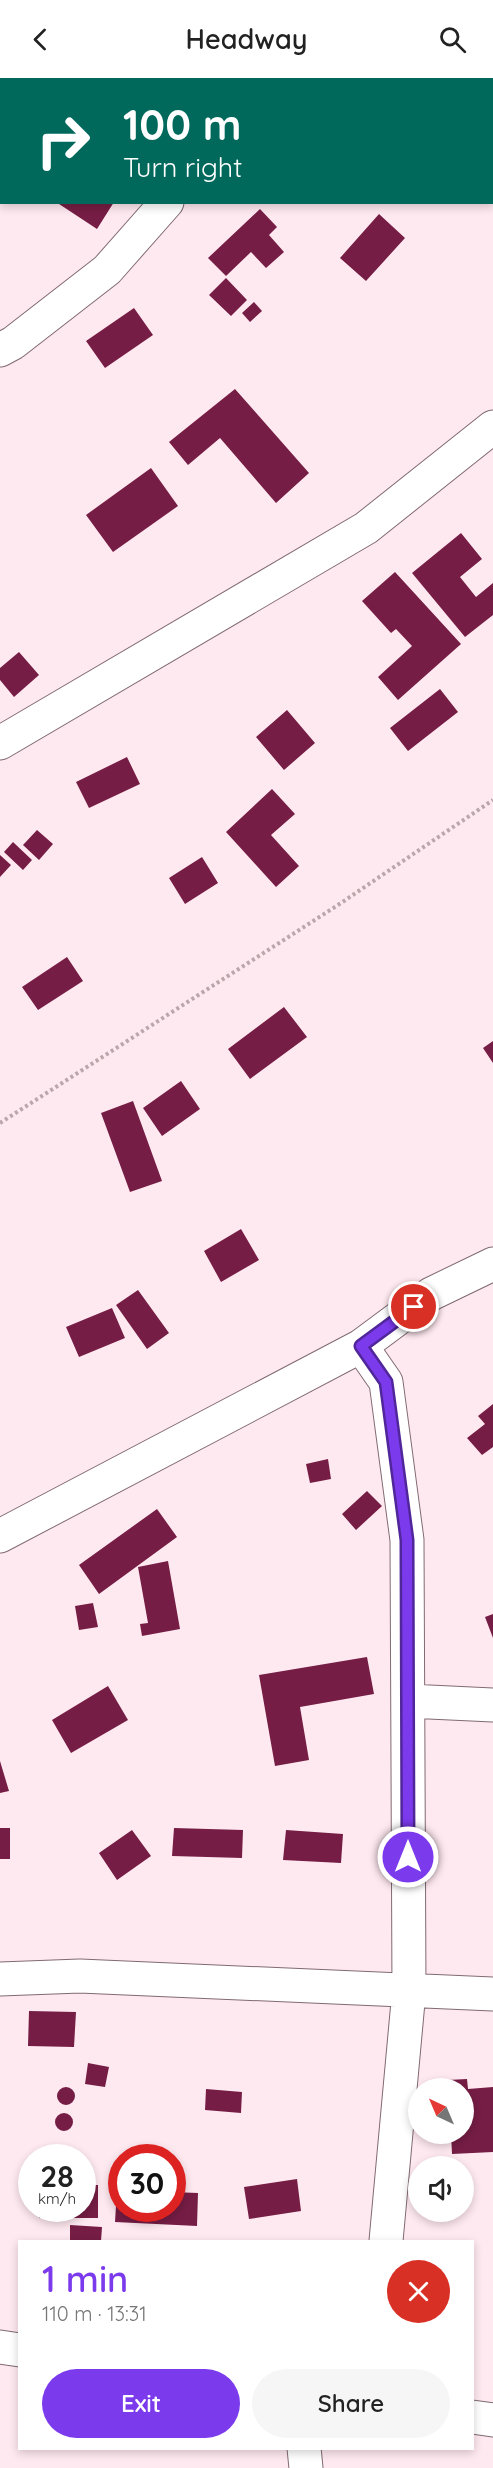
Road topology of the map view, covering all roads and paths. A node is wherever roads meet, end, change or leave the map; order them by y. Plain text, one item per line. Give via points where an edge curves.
1 (165, 204) edge
2 (0, 350) edge
3 (493, 427) edge
4 (0, 743) edge
5 (493, 800) edge
6 (0, 1123) edge
7 (493, 1264) edge
8 (361, 1346) junction
9 (0, 1536) edge
10 (408, 1701) junction
11 (493, 1705) edge
12 (0, 1979) edge
13 (408, 1991) junction
14 (493, 1994) edge
15 (386, 2240) edge
16 (0, 2347) edge
17 (18, 2350) edge
18 (474, 2418) edge
19 (493, 2420) edge
20 (304, 2450) edge
21 (306, 2468) edge

1 - 2 street via 107,270
3 - 4 street via 366,528
5 - 6 path via 329,912
7 - 8 street via 431,1294
8 - 9 street
8 - 10 street via 386,1382 397,1452 407,1540
10 - 11 street
10 - 13 street
12 - 13 street via 80,1976
13 - 14 street
13 - 15 street
16 - 17 street
18 - 19 street
20 - 21 street

